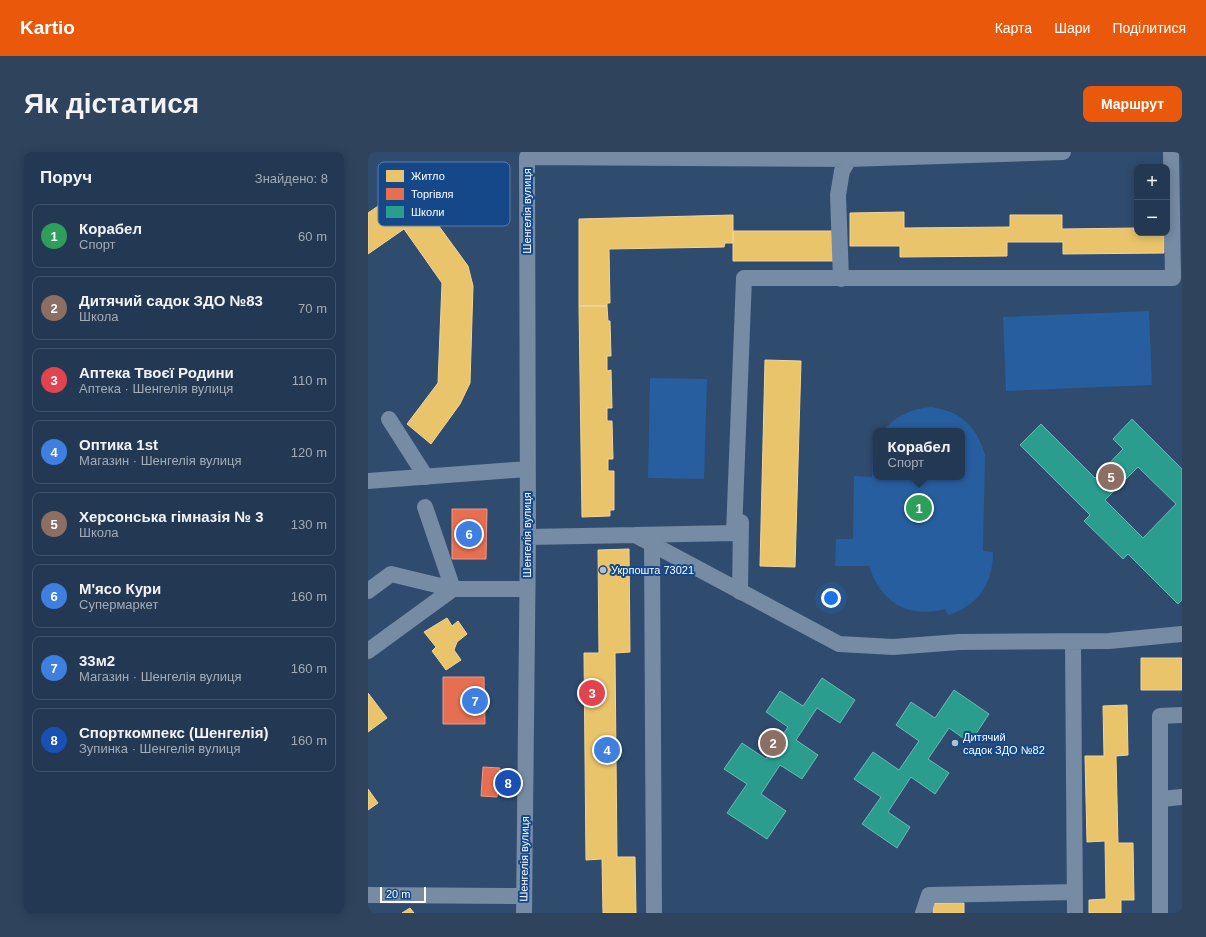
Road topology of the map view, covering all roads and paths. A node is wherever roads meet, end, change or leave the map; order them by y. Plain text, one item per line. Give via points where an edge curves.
1 (1043, 152) edge
2 (1063, 152) edge
3 (1172, 152) edge
4 (524, 155) edge
5 (589, 155) edge
6 (667, 155) edge
7 (851, 155) edge
8 (744, 278) junction
9 (841, 279) junction
10 (389, 419) dead end
11 (527, 470) junction
12 (426, 477) junction
13 (368, 481) edge
14 (425, 507) dead end
15 (635, 535) junction
16 (528, 537) junction
17 (652, 544) junction
18 (453, 589) junction
19 (527, 589) junction
20 (368, 590) edge
21 (740, 592) junction
22 (1182, 634) edge
23 (1073, 642) junction
24 (368, 651) edge
25 (1182, 715) edge
26 (1182, 797) edge
27 (1161, 798) junction
28 (1075, 892) junction
29 (368, 895) edge
30 (524, 896) junction
31 (524, 913) edge
32 (654, 913) edge
33 (923, 913) edge
34 (1075, 913) edge
35 (1160, 913) edge

1 - 2 street
1 - 7 street
3 - 9 street via 1173,278
4 - 5 street
4 - 11 street, Шенгелія вулиця
5 - 6 street
6 - 7 street
7 - 9 street via 842,170 838,195
8 - 9 street
8 - 15 street via 734,533
8 - 21 street
10 - 12 street
11 - 12 street
11 - 16 street, Шенгелія вулиця
12 - 13 street
14 - 18 street
15 - 16 street
15 - 17 street
16 - 19 street, Шенгелія вулиця
17 - 21 street
17 - 32 street
18 - 19 street
18 - 20 street via 392,574
18 - 24 street
19 - 30 street, Шенгелія вулиця
21 - 23 street via 839,644 893,647 959,642
22 - 23 street
23 - 28 street
25 - 27 street via 1160,716
26 - 27 street
27 - 35 street
28 - 33 street via 929,895
28 - 34 street
29 - 30 street
30 - 31 street, Шенгелія вулиця

